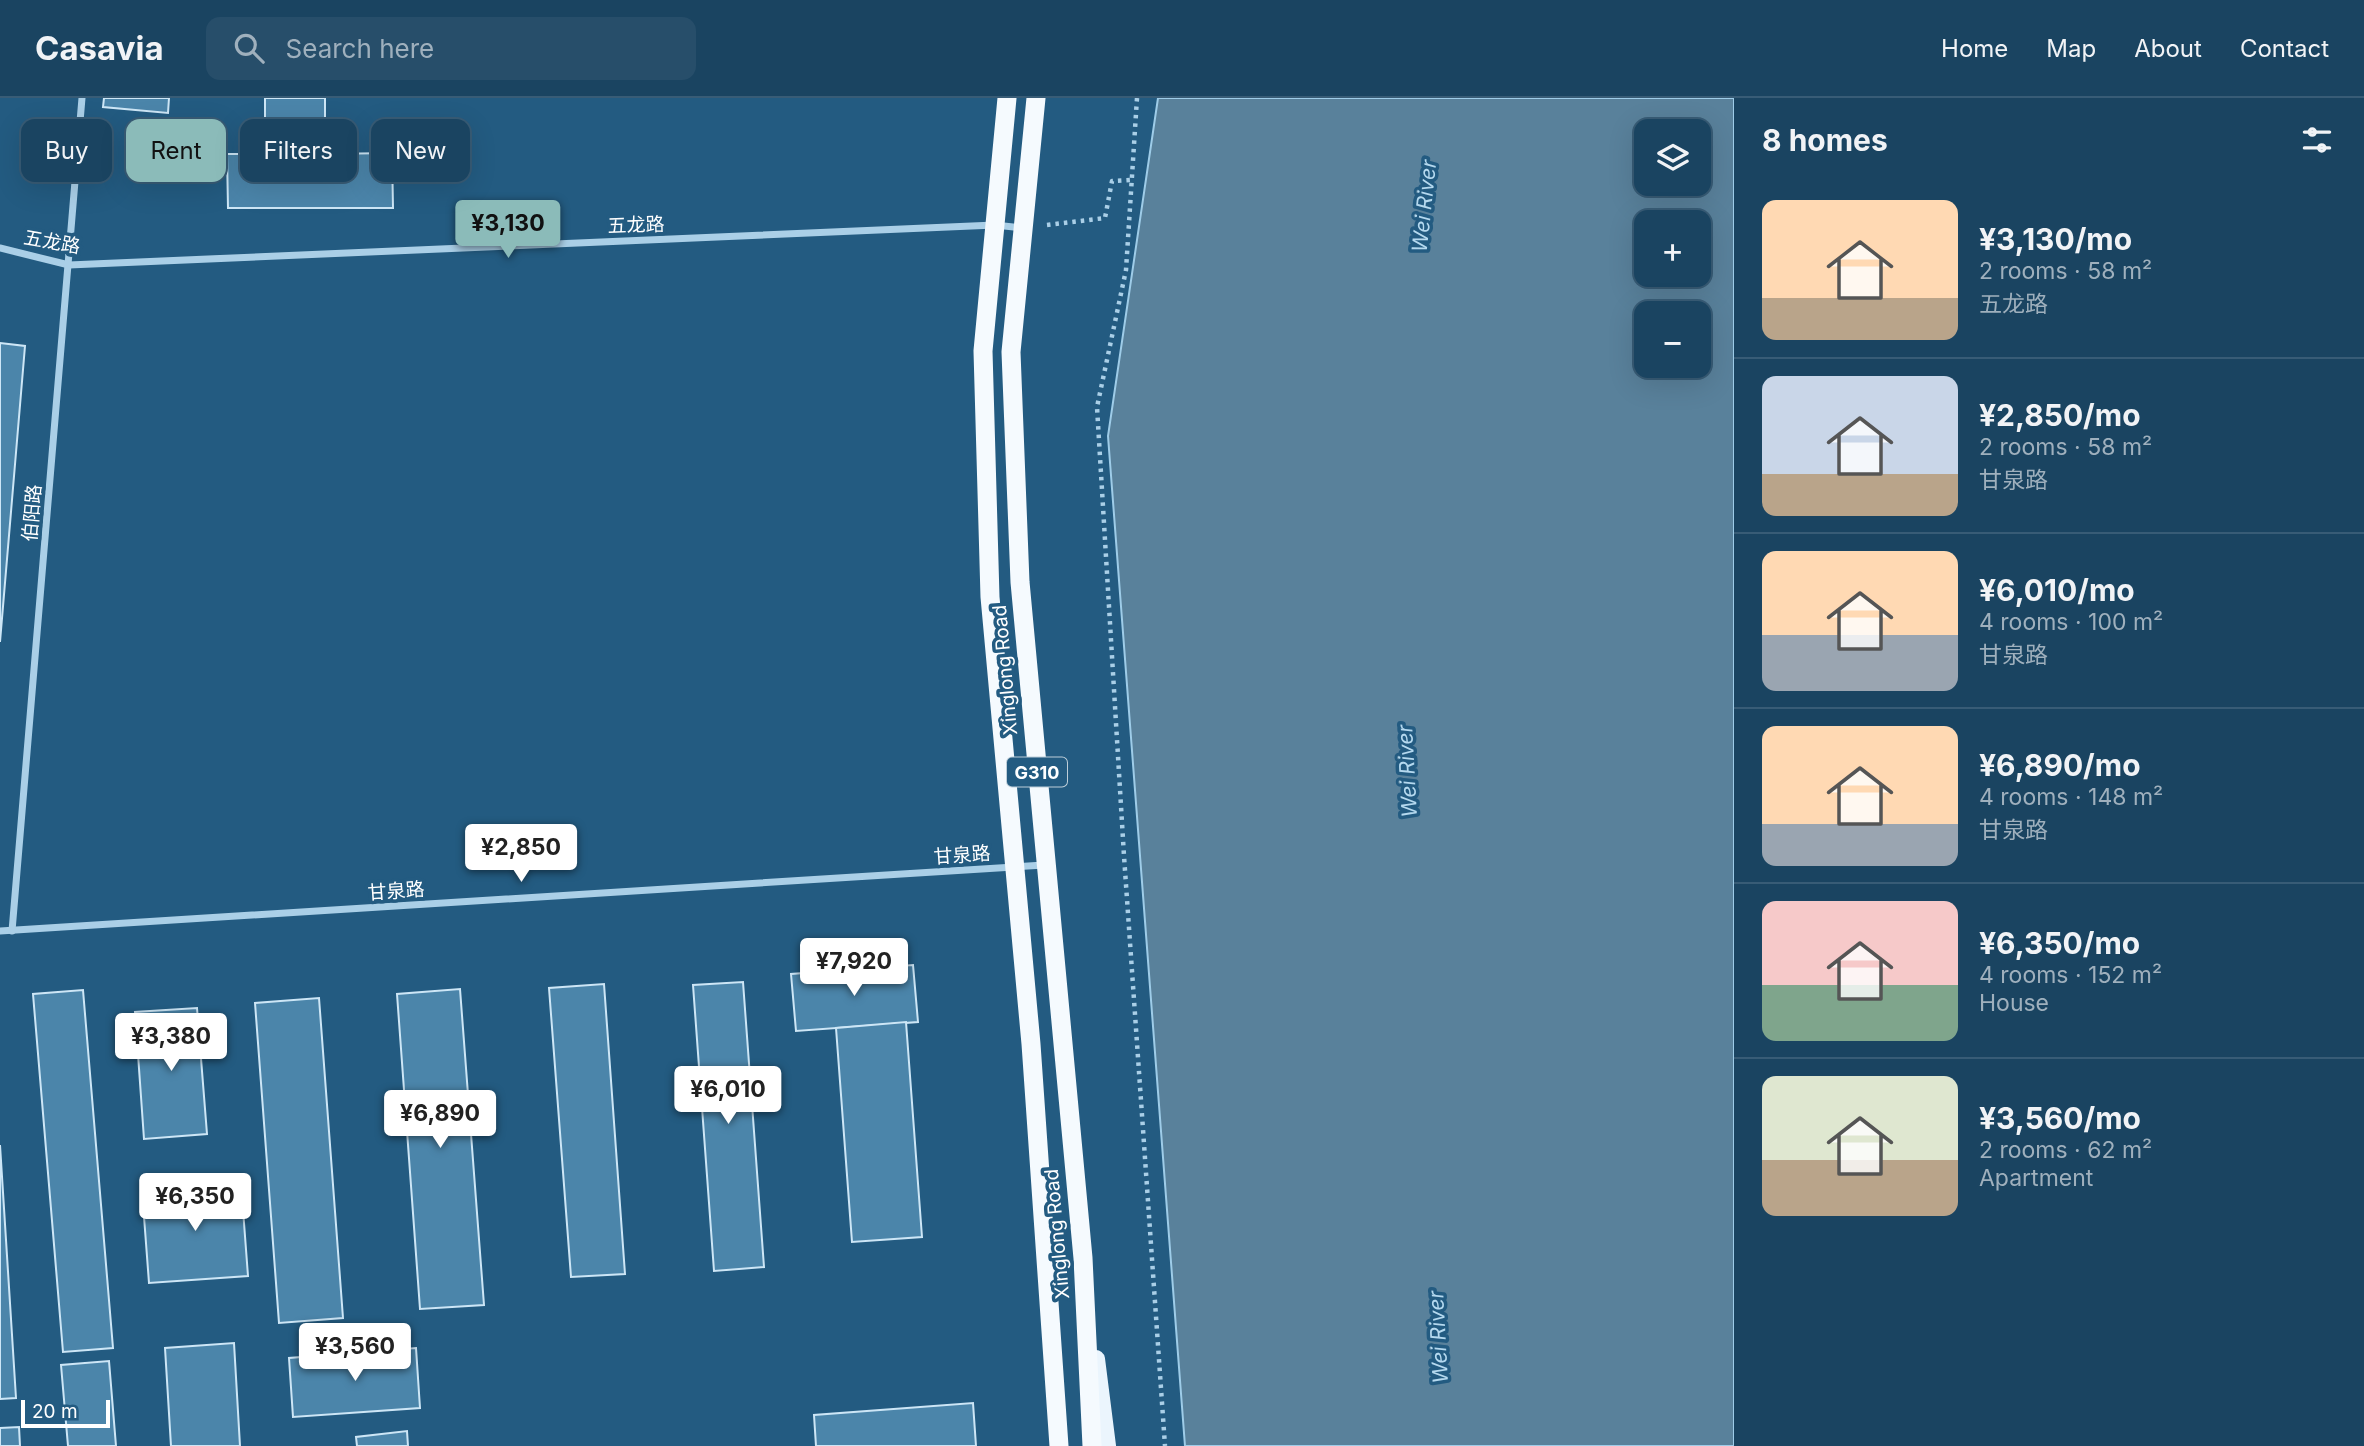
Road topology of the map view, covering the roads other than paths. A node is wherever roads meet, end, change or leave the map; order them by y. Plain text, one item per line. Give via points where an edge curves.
1 (82, 98) edge
2 (1007, 98) edge
3 (1036, 98) edge
4 (995, 225) junction
5 (1023, 228) junction
6 (0, 248) edge
7 (69, 265) junction
8 (1045, 865) junction
9 (1014, 867) junction
10 (12, 930) junction
11 (0, 932) edge
12 (1083, 1258) junction
13 (1059, 1446) edge
14 (1092, 1446) edge
15 (1107, 1446) edge

1 - 7 street, 伯阳路
2 - 4 highway, Xinglong Road
3 - 5 highway, Xinglong Road / G310
4 - 5 street, 五龙路
4 - 7 street, 五龙路
4 - 9 highway, Xinglong Road via 983,351 989,583
5 - 8 highway, Xinglong Road / G310 via 1011,352 1020,582
6 - 7 street, 五龙路
7 - 10 street, 伯阳路
8 - 9 street, 甘泉路
8 - 12 highway, Xinglong Road / G310
9 - 10 street, 甘泉路
9 - 13 highway, Xinglong Road
10 - 11 street, 甘泉路
12 - 14 highway, Xinglong Road / G310
12 - 15 main road

